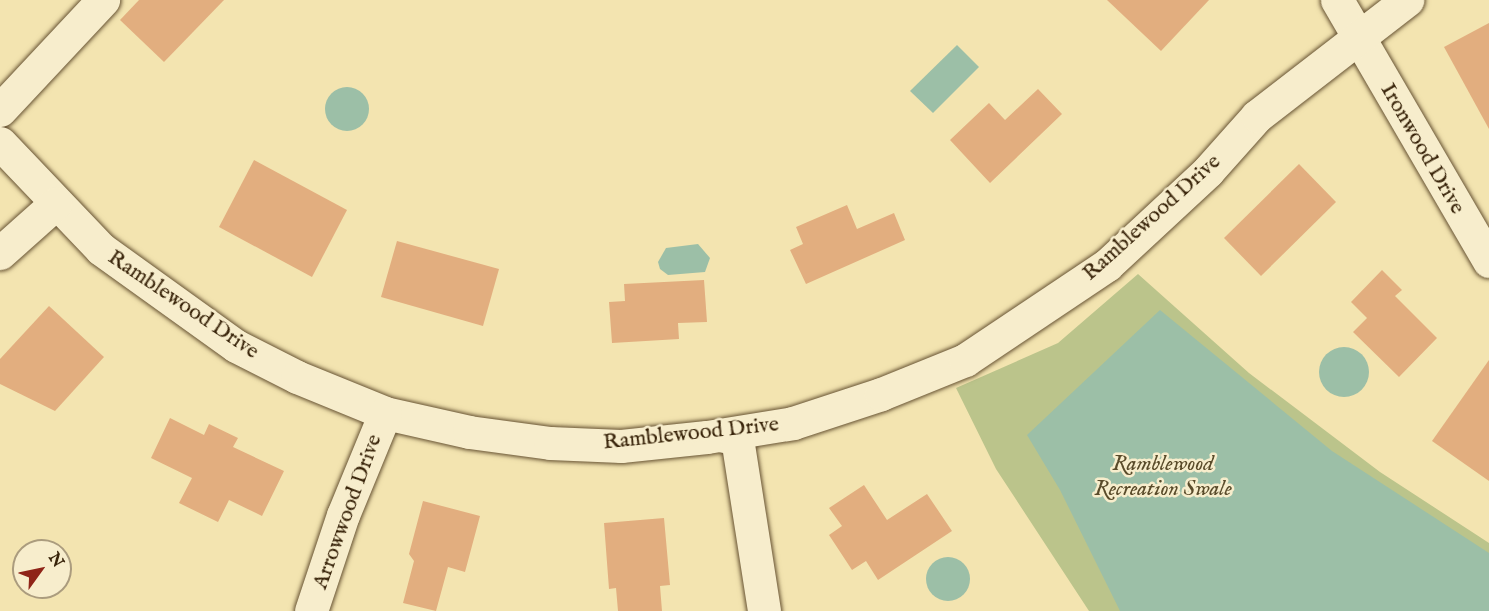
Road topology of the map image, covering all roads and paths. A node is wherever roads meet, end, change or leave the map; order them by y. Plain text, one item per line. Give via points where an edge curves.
1 (103, 0) edge
2 (1337, 0) edge
3 (1407, 0) edge
4 (1355, 36) junction
5 (0, 110) edge
6 (0, 143) edge
7 (54, 204) junction
8 (0, 253) edge
9 (1489, 261) edge
10 (385, 413) junction
11 (723, 436) junction
12 (311, 611) edge
13 (764, 611) edge

1 - 5 street
2 - 4 street, Ironwood Drive
3 - 4 street, Ramblewood Drive
4 - 9 street, Ironwood Drive
4 - 11 street, Ramblewood Drive via 1257,116 1208,171 1107,265 965,360 881,394 793,423
6 - 7 street, Ramblewood Drive
7 - 8 street
7 - 10 street, Ramblewood Drive via 101,249 236,346 297,377
10 - 11 street, Ramblewood Drive via 469,432 550,443 621,446
10 - 12 street, Arrowwood Drive via 343,515
11 - 13 street via 737,438

